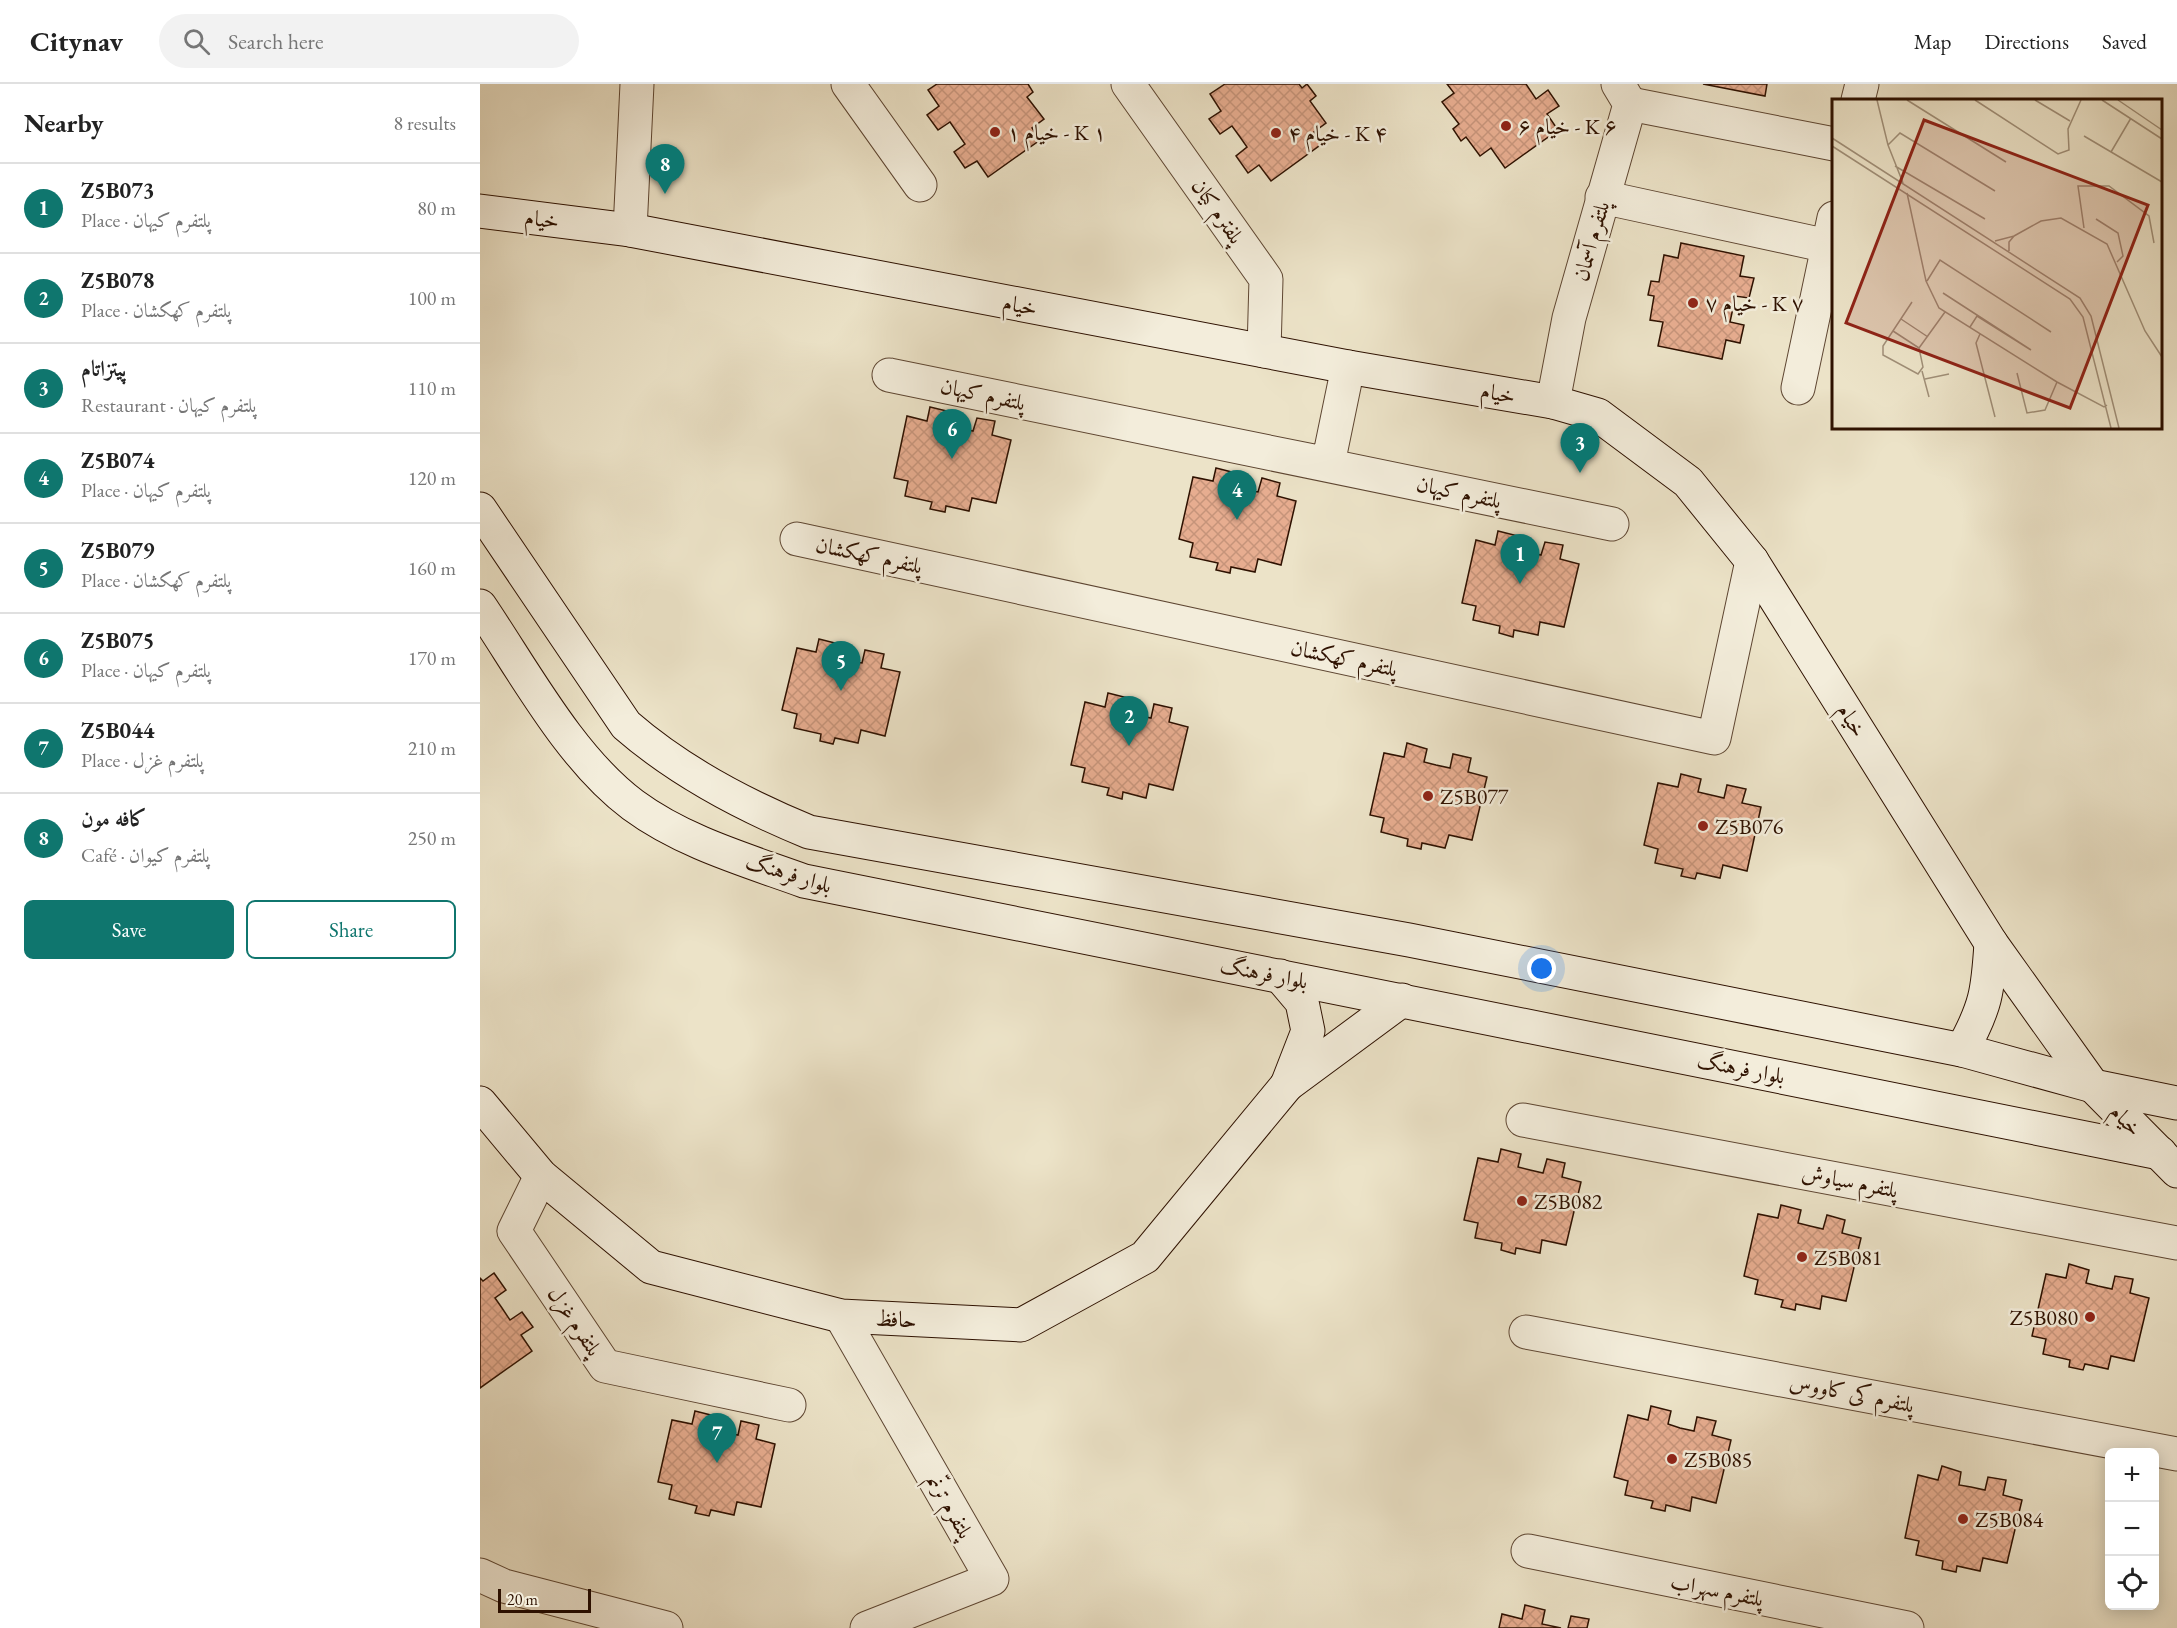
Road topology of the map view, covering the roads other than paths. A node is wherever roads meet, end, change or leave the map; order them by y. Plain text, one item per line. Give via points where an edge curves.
1 (637, 84) edge
2 (848, 84) edge
3 (1128, 84) edge
4 (1862, 84) edge
5 (1624, 94) edge
6 (1858, 99) edge
7 (1832, 144) edge
8 (920, 184) dead end
9 (1602, 197) junction
10 (480, 211) edge
11 (630, 230) junction
12 (1831, 232) edge
13 (1264, 351) junction
14 (1348, 367) junction
15 (1798, 388) dead end
16 (1553, 402) junction
17 (480, 509) edge
18 (1612, 524) dead end
19 (797, 539) dead end
20 (1752, 561) junction
21 (480, 606) edge
22 (1991, 943) junction
23 (1280, 976) junction
24 (1402, 1000) junction
25 (1962, 1050) junction
26 (1287, 1085) junction
27 (2093, 1086) junction
28 (480, 1102) edge
29 (2177, 1103) edge
30 (1523, 1119) dead end
31 (2170, 1160) edge
32 (542, 1176) junction
33 (2177, 1243) edge
34 (841, 1316) junction
35 (1526, 1332) dead end
36 (789, 1405) dead end
37 (2177, 1454) edge
38 (1528, 1551) dead end
39 (480, 1575) edge
40 (666, 1628) edge
41 (867, 1628) edge
42 (1907, 1628) edge

1 - 11 street
2 - 8 street
3 - 13 street, پلفترم کیان via 1266,279
4 - 6 street
5 - 7 street
5 - 9 street, پلتفرم آسمان via 1618,154
9 - 12 street
9 - 16 street, پلتفرم آسمان via 1569,318
10 - 11 street, خیام
11 - 13 street, خیام
12 - 15 street
13 - 14 street, خیام
14 - 16 street, خیام
14 - 18 street, پلتفرم کیهان via 1328,464 889,375
16 - 20 street, خیام via 1598,415 1688,482
17 - 25 street, بلوار فرهنگ via 626,725 656,751 706,782 753,809 809,832 1408,940
19 - 20 street, پلتفرم کهکشان via 1714,738
20 - 22 street, خیام
21 - 23 street, بلوار فرهنگ via 596,772 633,805 694,841 804,881
22 - 25 street via 1988,989 1980,1017
22 - 27 street, خیام
23 - 24 street, بلوار فرهنگ
23 - 26 street via 1302,1002 1308,1031
24 - 26 street
24 - 31 street, بلوار فرهنگ
25 - 27 street, بلوار فرهنگ
26 - 34 street, حافظ via 1145,1257 1021,1325
27 - 29 street, بلوار فرهنگ
27 - 31 street, خیام
28 - 32 street, حافظ
30 - 33 street, پلتفرم سیاوش
32 - 34 street, حافظ via 651,1267
32 - 36 street, پلتفرم غزل via 514,1231 605,1365
34 - 41 street, پلتفرم ترنّم via 992,1579
35 - 37 street, پلتفرم کی کاووس
38 - 42 street, پلتفرم سهراب
39 - 40 street via 504,1586

